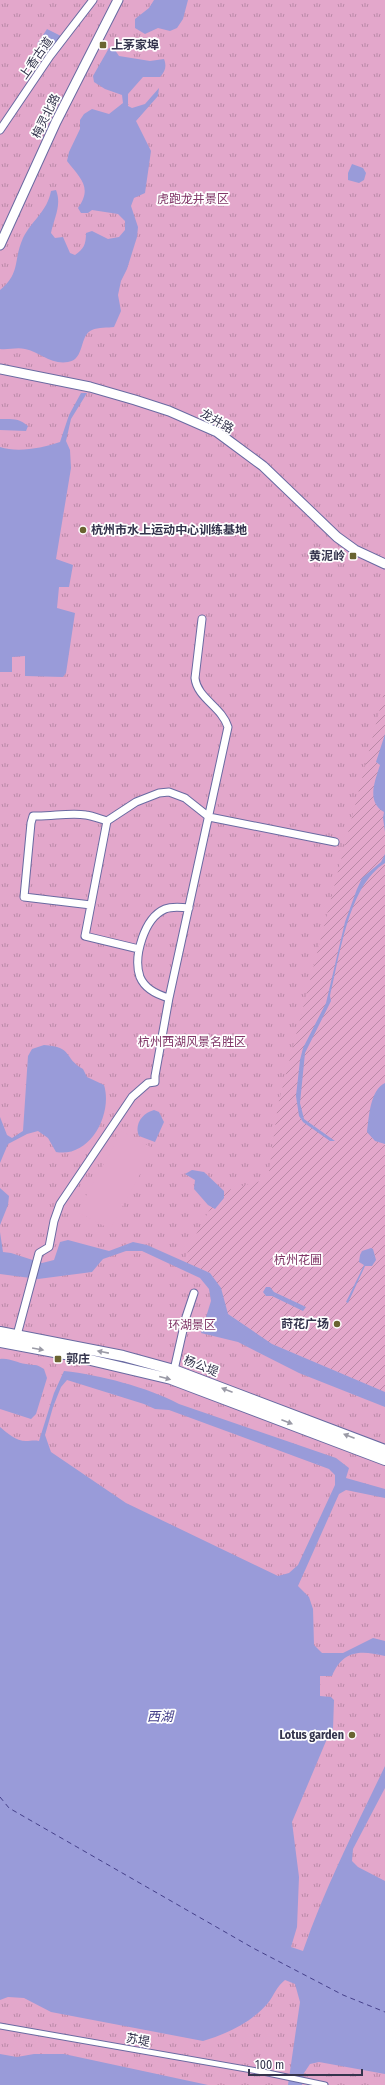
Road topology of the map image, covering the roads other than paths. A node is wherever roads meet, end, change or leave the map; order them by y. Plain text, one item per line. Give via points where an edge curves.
1 (93, 0) edge
2 (118, 0) edge
3 (0, 130) edge
4 (0, 245) edge
5 (0, 369) edge
6 (385, 564) edge
7 (202, 619) dead end
8 (209, 817) junction
9 (107, 821) junction
10 (335, 842) dead end
11 (91, 905) junction
12 (189, 908) junction
13 (140, 949) junction
14 (169, 998) junction
15 (194, 1293) dead end
16 (0, 1332) edge
17 (17, 1335) junction
18 (0, 1342) edge
19 (174, 1370) junction
20 (385, 1450) edge
21 (385, 1460) edge
22 (0, 2026) edge
23 (325, 2085) edge

1 - 3 street, 上香古道 via 50,56
2 - 4 street, 梅灵北路 via 56,122
5 - 6 street, 龙井路 via 90,387 135,400 169,411 217,432 263,466 337,537 355,550
7 - 8 street via 196,686 225,718 228,727
8 - 9 street via 185,798 170,792 159,793 136,802
8 - 10 street
8 - 12 street
9 - 11 street
9 - 11 street via 76,814 33,816 31,823 24,897
11 - 13 street via 85,936
12 - 13 street via 173,907 157,914 148,925
12 - 14 street
13 - 14 street via 138,969 141,978 154,992
14 - 17 street via 156,1082 148,1083 127,1102 60,1204 49,1247 39,1253
15 - 19 street
16 - 17 main road, 杨公堤
19 -> 17 main road, 杨公堤 via 123,1356
18 -> 21 main road, 杨公堤 via 65,1354 171,1380
20 -> 19 main road, 杨公堤
22 - 23 street, 苏堤

